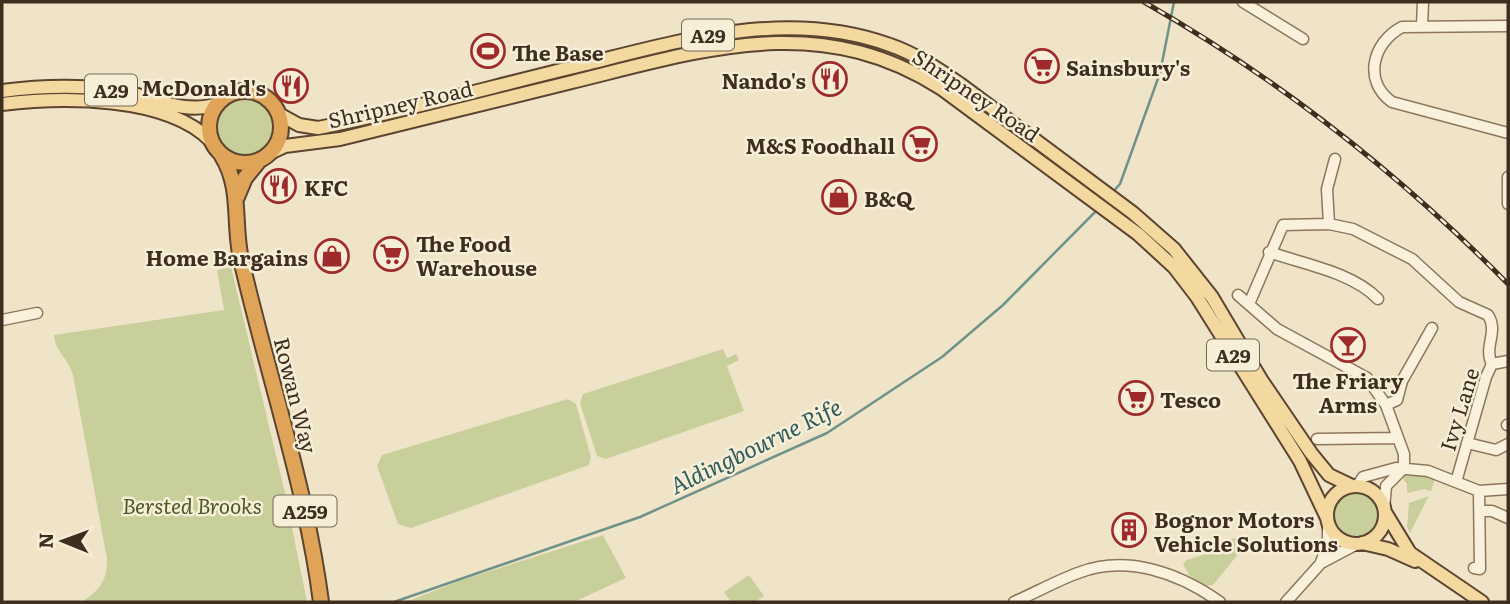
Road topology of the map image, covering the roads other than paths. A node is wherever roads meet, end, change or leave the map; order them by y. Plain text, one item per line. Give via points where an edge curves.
1 (1243, 2) edge
2 (1423, 2) edge
3 (1422, 26) junction
4 (1508, 26) edge
5 (1303, 39) dead end
6 (2, 91) edge
7 (2, 104) edge
8 (217, 104) junction
9 (279, 114) junction
10 (1508, 133) edge
11 (211, 141) junction
12 (272, 152) junction
13 (222, 156) junction
14 (1335, 159) dead end
15 (258, 162) junction
16 (1508, 177) edge
17 (237, 199) junction
18 (1508, 204) edge
19 (1329, 224) junction
20 (1269, 252) junction
21 (1238, 295) dead end
22 (1378, 299) dead end
23 (1249, 304) junction
24 (37, 313) dead end
25 (2, 320) edge
26 (1432, 328) dead end
27 (1508, 361) edge
28 (1492, 364) junction
29 (1386, 405) junction
30 (1398, 438) junction
31 (1317, 439) dead end
32 (1467, 443) junction
33 (1508, 444) edge
34 (1404, 468) junction
35 (1456, 482) junction
36 (1355, 486) junction
37 (1508, 489) edge
38 (1479, 491) junction
39 (1384, 510) junction
40 (1480, 511) junction
41 (1508, 518) edge
42 (1327, 521) junction
43 (1359, 544) junction
44 (1321, 563) junction
45 (1422, 564) junction
46 (1474, 568) dead end
47 (321, 602) edge
48 (1014, 602) edge
49 (1220, 602) edge
50 (1286, 602) edge
51 (1482, 602) edge

1 - 5 street
2 - 3 street
3 - 4 street
3 - 10 street via 1394,32 1377,50 1373,74 1384,97 1392,103
6 - 8 main road, A29 via 80,86 196,109
7 - 11 main road, A29 via 64,100 132,107 189,124
8 - 9 highway via 232,93 255,92 274,104
8 - 11 highway via 209,122
9 - 12 highway via 281,134
9 - 36 main road, Shripney Road / A29 via 299,125 318,128 711,34 775,28 831,32 892,45 930,64 1102,190 1191,268 1311,453 1329,475
11 - 13 highway
12 - 15 highway
12 - 42 main road, Shripney Road / A29 via 702,50 747,43 808,42 855,49 915,72 942,89 1162,255 1193,290 1300,461
13 - 15 highway via 233,162
13 - 17 highway, Rowan Way / A259 via 234,178
14 - 19 street via 1327,189
15 - 17 highway, Rowan Way / A259
16 - 18 street
17 - 47 highway, Rowan Way / A259 via 238,243 304,505
19 - 20 street via 1283,225
19 - 28 street via 1353,229 1412,259 1459,302 1488,315 1494,331 1488,351
20 - 22 street via 1345,279
20 - 23 street
21 - 23 street
23 - 29 street via 1277,329 1367,378
24 - 25 street
26 - 29 street via 1402,380 1397,400
27 - 28 street, Ivy Lane
28 - 32 street, Ivy Lane
29 - 30 street
30 - 31 street
30 - 34 street
32 - 33 street via 1496,450
32 - 35 street, Ivy Lane
34 - 35 street
34 - 36 street via 1387,468 1363,477
34 - 39 street via 1386,486
35 - 38 street
36 - 39 main road, Shripney Road via 1374,493
36 - 42 main road via 1333,497
37 - 38 street
38 - 40 street
39 - 43 main road via 1377,535
39 - 45 main road, Shripney Road via 1403,546
40 - 41 street
40 - 46 street via 1480,569
42 - 43 main road, Shripney Road via 1342,540
42 - 44 street via 1328,544
43 - 44 street
43 - 45 main road, Shripney Road via 1388,549
44 - 50 street
45 - 51 main road, Shripney Road
48 - 49 street via 1079,572 1114,565 1169,574

